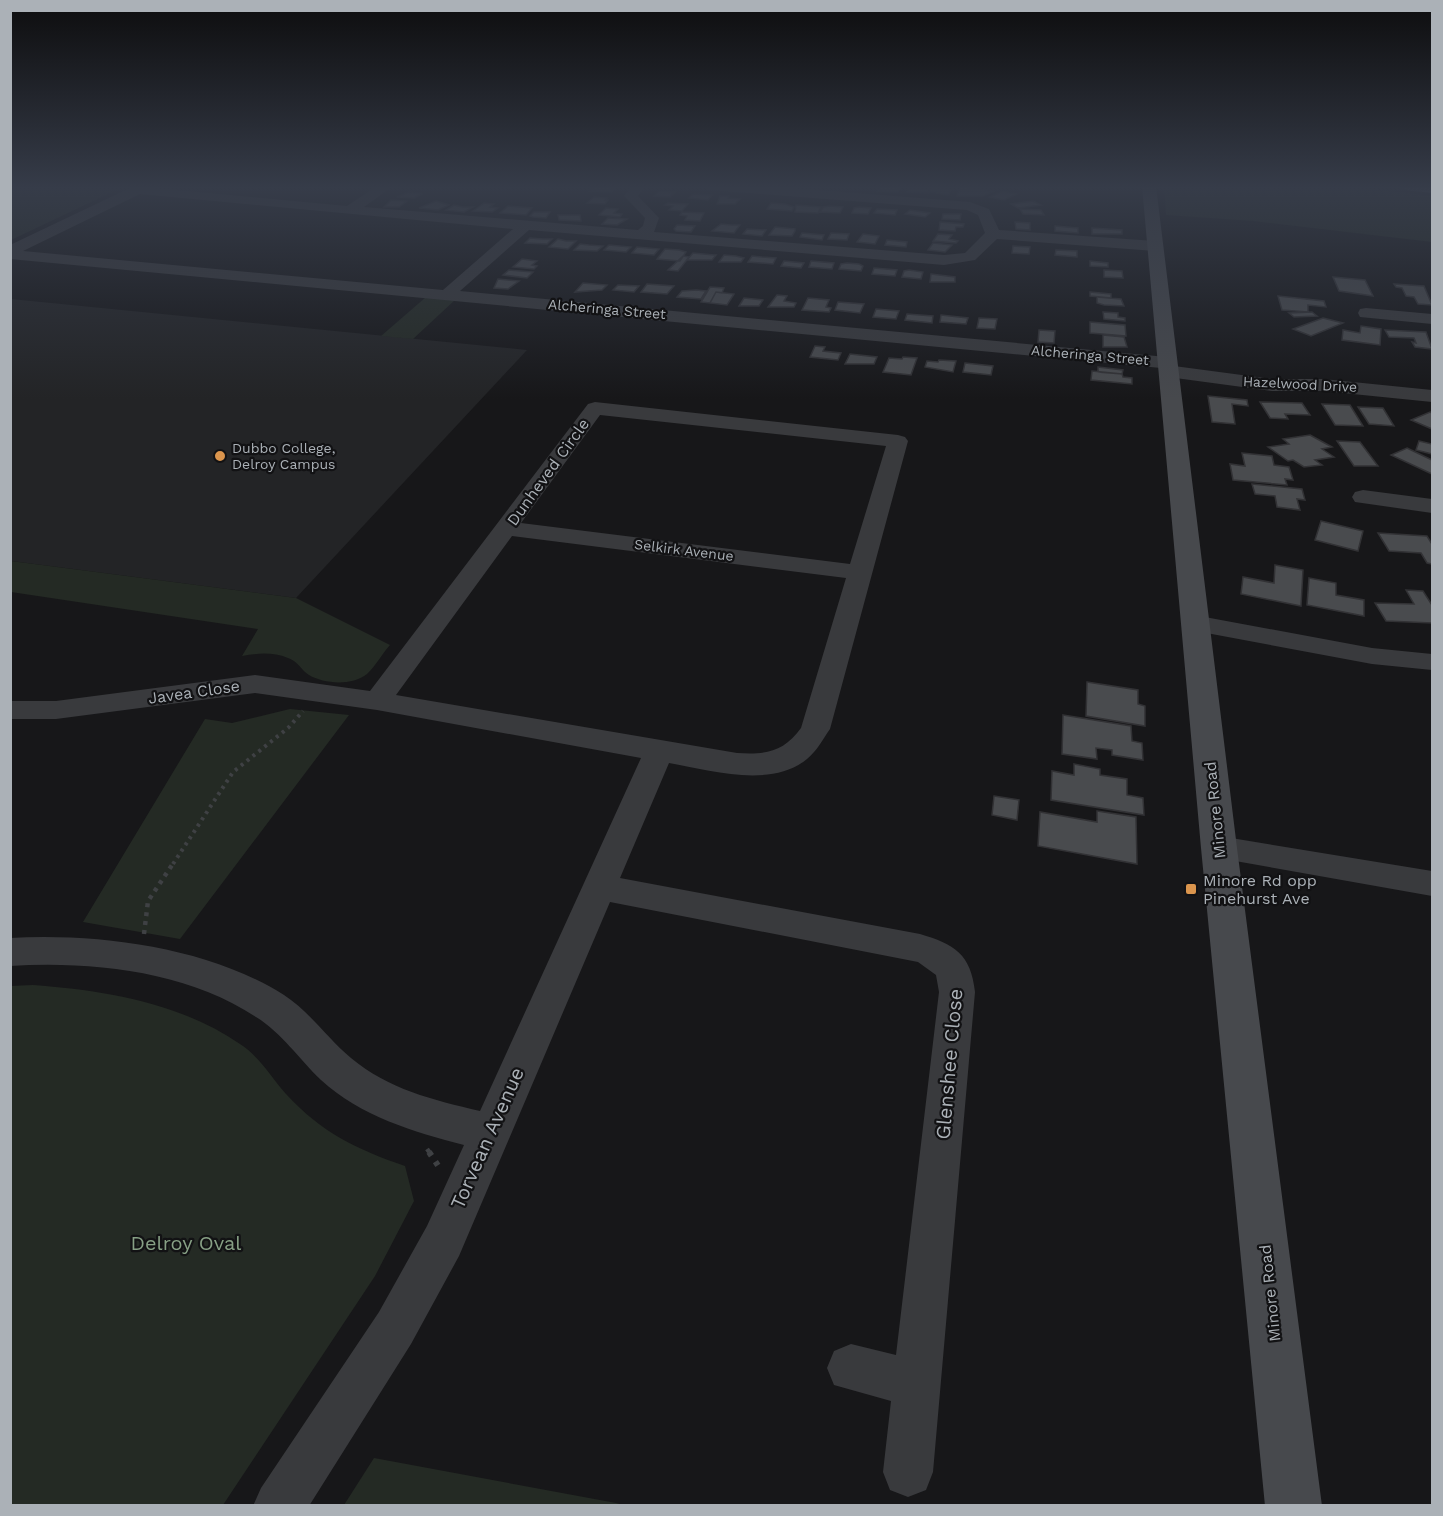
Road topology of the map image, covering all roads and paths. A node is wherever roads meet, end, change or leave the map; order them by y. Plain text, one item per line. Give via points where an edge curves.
1 (60, 257) edge
2 (490, 257) edge
3 (913, 257) edge
4 (971, 257) edge
5 (1156, 257) edge
6 (448, 294) junction
7 (1366, 313) dead end
8 (1432, 319) edge
9 (1167, 367) junction
10 (1432, 396) edge
11 (1363, 497) dead end
12 (1432, 506) edge
13 (507, 528) junction
14 (861, 573) junction
15 (1194, 623) junction
16 (1432, 662) edge
17 (319, 693) junction
18 (377, 701) junction
19 (10, 710) edge
20 (659, 751) junction
21 (1219, 848) junction
22 (1432, 884) edge
23 (598, 886) junction
24 (10, 952) edge
25 (130, 959) junction
26 (490, 1132) junction
27 (422, 1146) dead end
28 (438, 1175) dead end
29 (851, 1368) dead end
30 (919, 1384) junction
31 (908, 1472) dead end
32 (279, 1506) edge
33 (1294, 1506) edge

1 - 6 street, Alcheringa Street
2 - 6 street
3 - 4 street via 952,260
5 - 9 street, Minore Road
6 - 9 street, Alcheringa Street
7 - 8 street
9 - 10 street, Hazelwood Drive via 1272,385 1358,387
9 - 15 street, Minore Road
11 - 12 street
13 - 14 street, Selkirk Avenue
13 - 14 street, Dunheved Circle via 595,408 898,441
13 - 18 street, Dunheved Circle
14 - 20 street, Dunheved Circle via 815,729 796,754 773,763 747,764
15 - 16 street via 1372,656
15 - 21 street, Minore Road
17 - 18 street, Javea Close
17 - 19 street, Javea Close via 255,684 56,710
17 - 25 path via 288,728 233,772 148,901 144,933
18 - 20 street, Dunheved Circle
20 - 23 street, Torvean Avenue
21 - 22 street
21 - 33 street, Minore Road
23 - 26 street, Torvean Avenue
23 - 30 street, Glenshee Close via 920,948 948,960 954,970 957,992
24 - 25 street via 82,951
25 - 26 street via 242,990 292,1023 335,1069 364,1091 396,1107
26 - 32 street, Torvean Avenue via 443,1241 395,1328
27 - 28 path via 431,1151 439,1166
29 - 30 street
30 - 31 street, Glenshee Close

